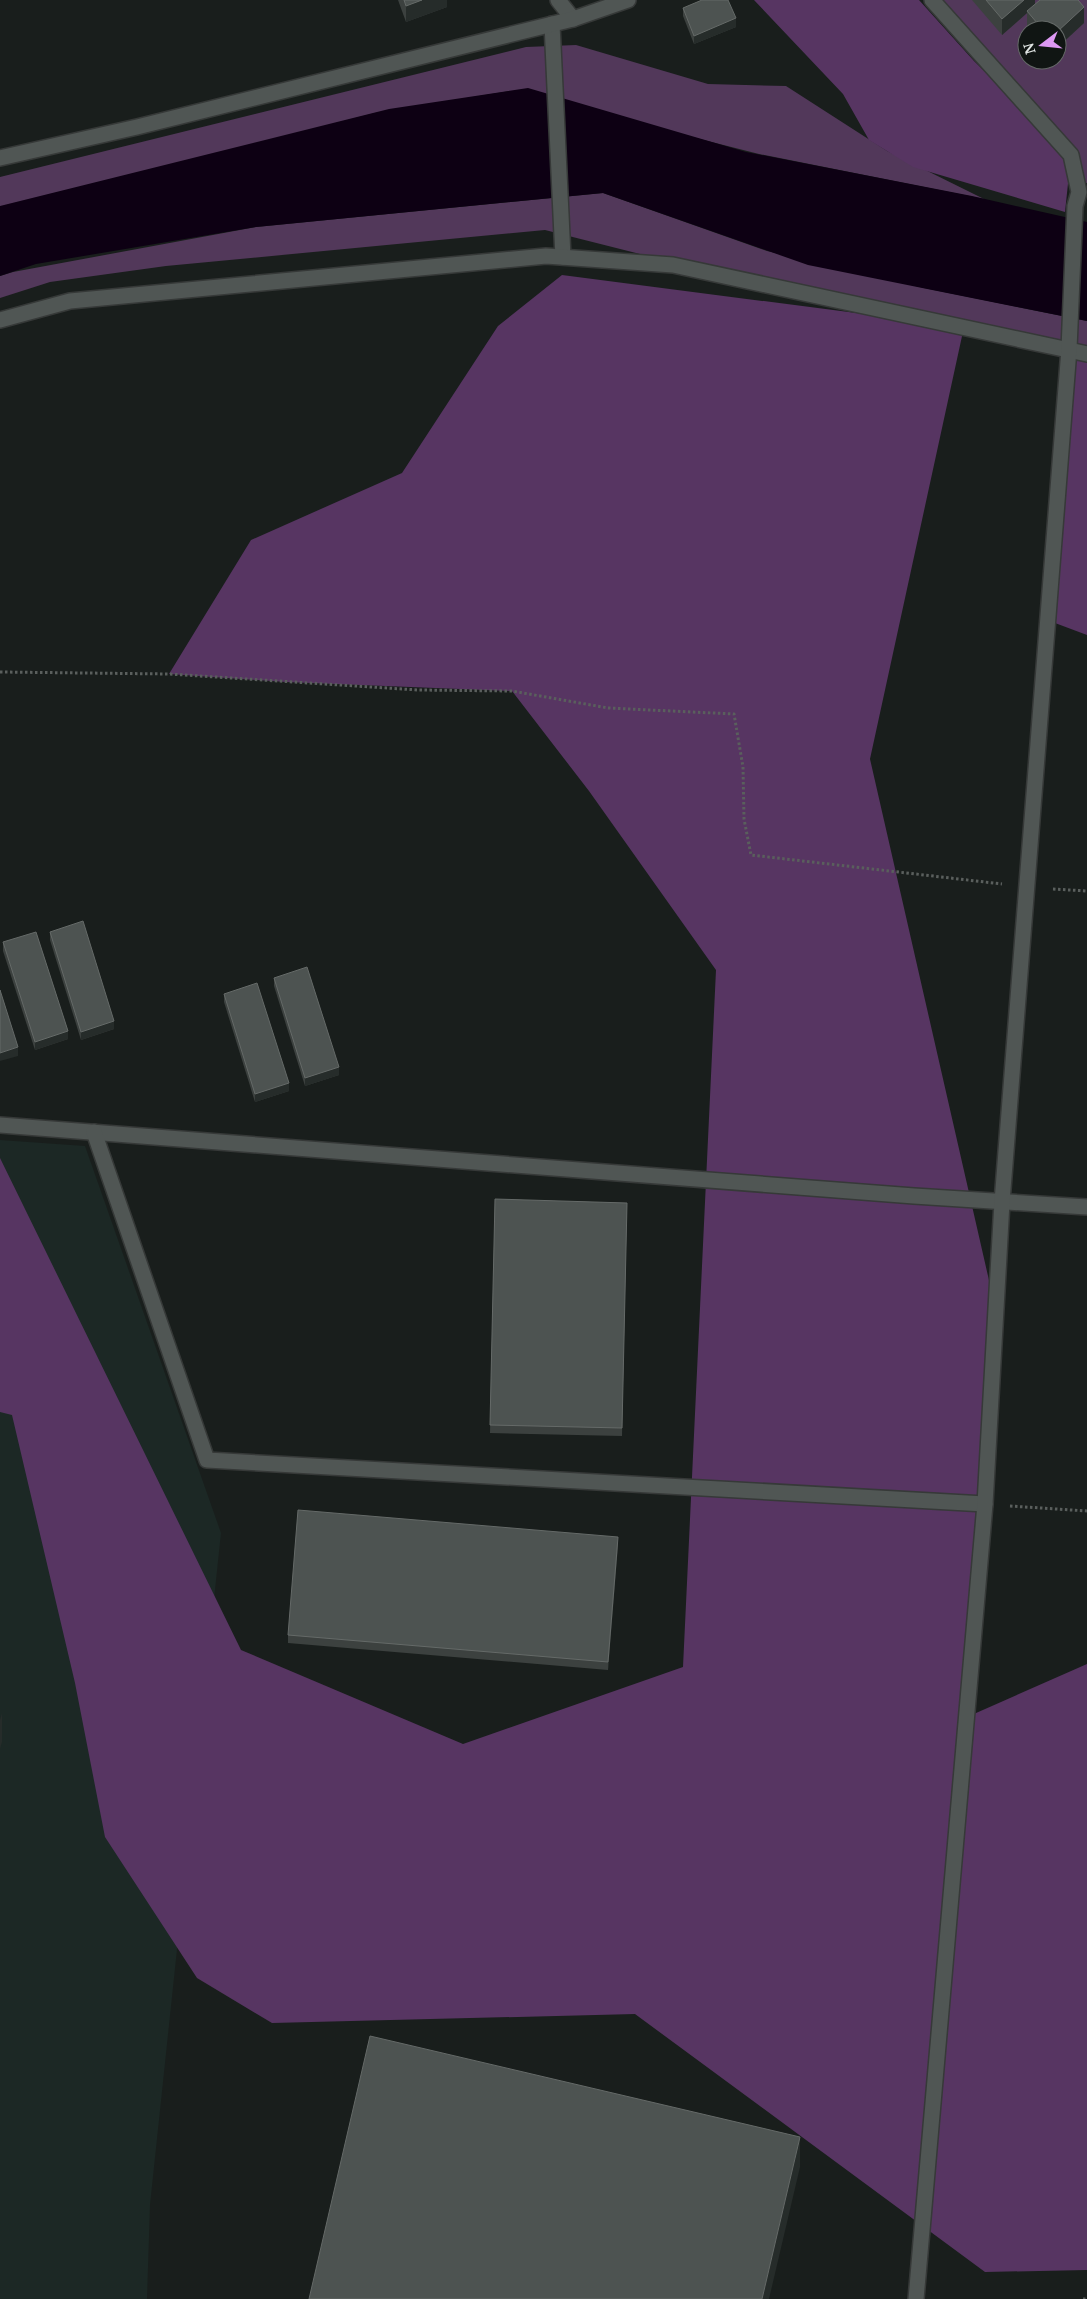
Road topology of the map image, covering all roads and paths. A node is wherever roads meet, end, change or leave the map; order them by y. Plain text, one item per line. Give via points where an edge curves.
1 (558, 0) edge
2 (628, 0) edge
3 (932, 0) edge
4 (572, 19) junction
5 (552, 24) junction
6 (0, 158) edge
7 (1080, 196) edge
8 (563, 257) junction
9 (0, 320) edge
10 (1068, 343) junction
11 (1087, 354) edge
12 (0, 672) edge
13 (1026, 887) junction
14 (1087, 891) edge
15 (0, 1125) edge
16 (94, 1132) junction
17 (1002, 1202) junction
18 (1087, 1207) edge
19 (985, 1504) junction
20 (1087, 1512) edge
21 (916, 2299) edge
22 (1083, 2299) edge
23 (1087, 2299) edge

1 - 4 street
2 - 4 street
3 - 7 street via 1071,155
4 - 5 street
5 - 6 street
5 - 8 street
7 - 10 street
8 - 9 street via 344,273 70,301
8 - 10 street via 673,265
10 - 11 street
10 - 13 street
12 - 13 path via 169,674 418,690 512,691 608,708 734,714 743,767 744,819 751,855
13 - 14 path
13 - 17 street
15 - 16 street
16 - 17 street
16 - 19 street via 207,1460
17 - 18 street
17 - 19 street
19 - 20 path
19 - 21 street
22 - 23 path

